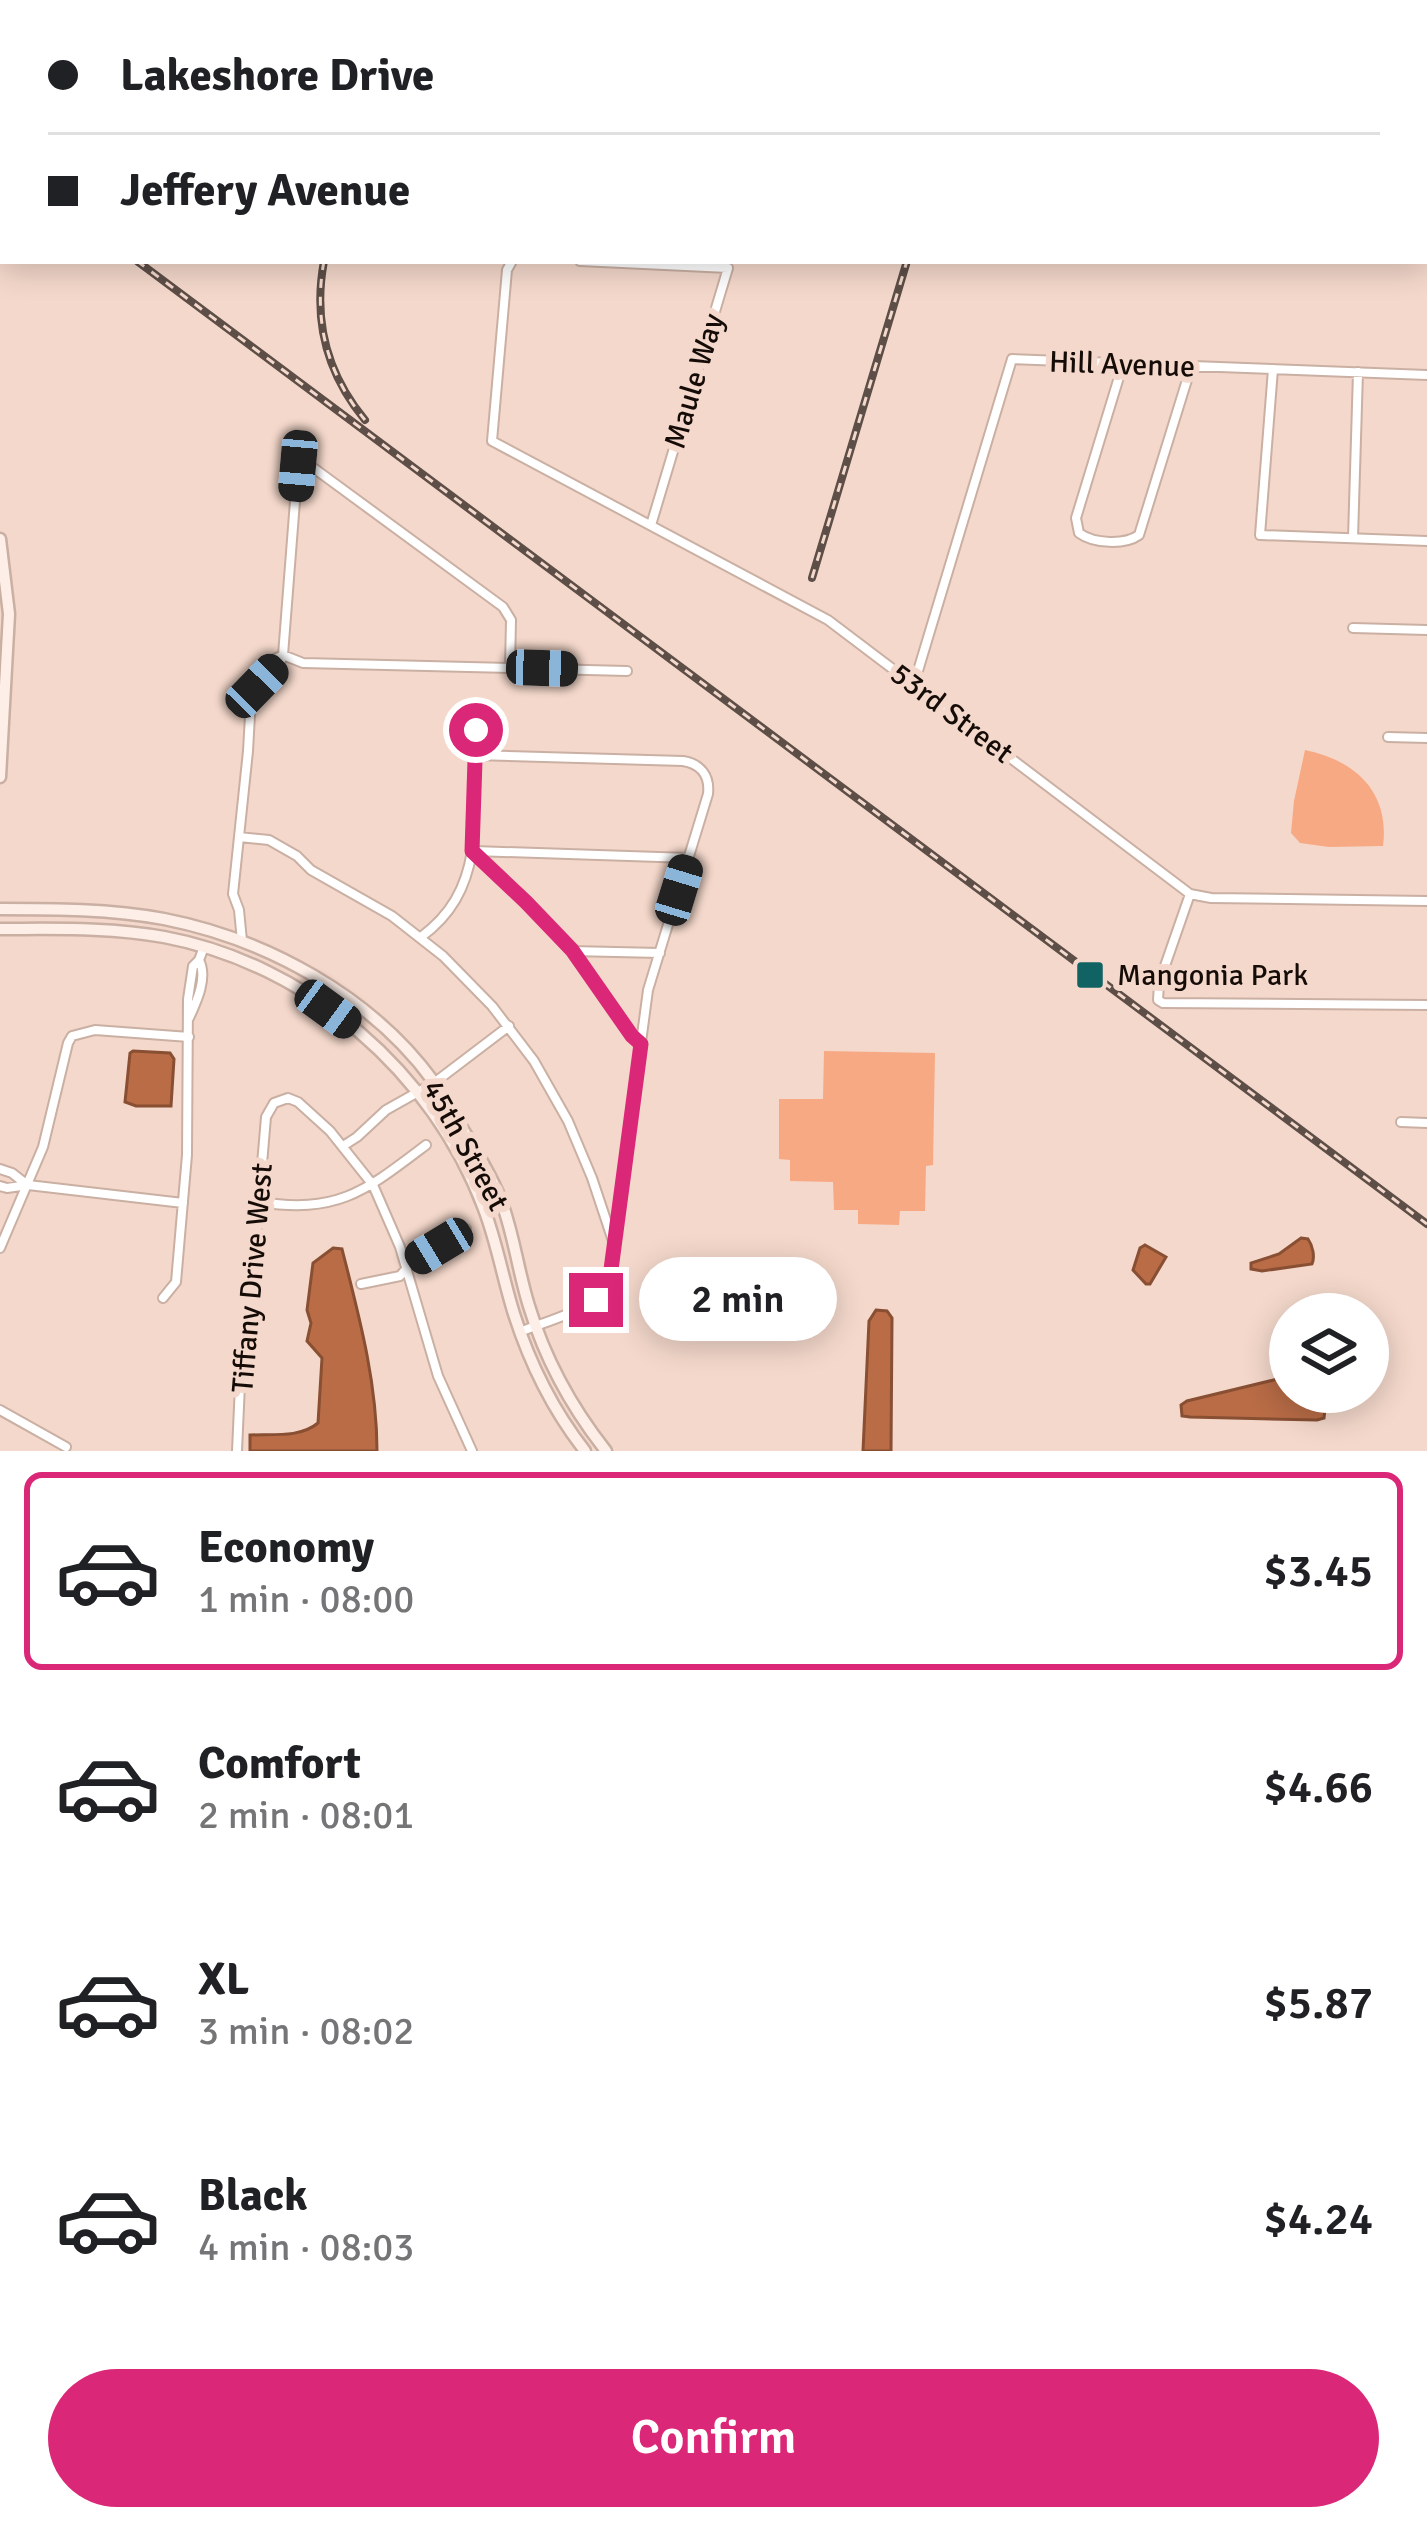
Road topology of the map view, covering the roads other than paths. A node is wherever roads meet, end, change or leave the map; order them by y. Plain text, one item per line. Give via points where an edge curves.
1 (510, 264) edge
2 (645, 264) edge
3 (1123, 364) junction
4 (1191, 367) junction
5 (1273, 370) junction
6 (1358, 373) junction
7 (1427, 375) edge
8 (299, 450) dead end
9 (298, 466) junction
10 (651, 525) junction
11 (1353, 538) junction
12 (0, 539) edge
13 (1427, 541) edge
14 (1353, 628) dead end
15 (1427, 630) edge
16 (283, 655) junction
17 (510, 667) junction
18 (627, 671) dead end
19 (914, 685) junction
20 (254, 690) junction
21 (478, 706) dead end
22 (1388, 736) dead end
23 (1427, 738) edge
24 (476, 755) junction
25 (0, 759) edge
26 (0, 777) edge
27 (239, 836) junction
28 (472, 851) junction
29 (689, 858) junction
30 (1190, 893) junction
31 (1427, 902) edge
32 (0, 909) edge
33 (0, 929) edge
34 (421, 937) junction
35 (232, 938) junction
36 (572, 950) junction
37 (660, 953) junction
38 (202, 954) junction
39 (1427, 1005) edge
40 (509, 1026) junction
41 (189, 1037) junction
42 (641, 1044) junction
43 (434, 1083) junction
44 (419, 1092) junction
45 (1401, 1122) dead end
46 (1427, 1123) edge
47 (426, 1145) dead end
48 (343, 1146) junction
49 (0, 1169) edge
50 (28, 1185) junction
51 (373, 1185) junction
52 (0, 1186) edge
53 (259, 1202) junction
54 (183, 1203) junction
55 (466, 1229) dead end
56 (614, 1245) junction
57 (0, 1248) edge
58 (406, 1271) junction
59 (362, 1284) dead end
60 (163, 1298) dead end
61 (536, 1325) junction
62 (520, 1332) junction
63 (0, 1410) edge
64 (66, 1447) dead end
65 (238, 1451) edge
66 (472, 1451) edge
67 (585, 1451) edge
68 (606, 1451) edge

1 - 10 street, 53rd Street via 492,441
2 - 10 street, Maule Way via 728,268
3 - 4 street, Hill Avenue
3 - 4 street via 1076,518 1088,539 1139,535
3 - 19 street, Hill Avenue via 1012,359
4 - 5 street, Hill Avenue
5 - 6 street, Hill Avenue
5 - 11 street via 1260,535
6 - 7 street, Hill Avenue
6 - 11 street
8 - 9 street
9 - 16 street
9 - 17 street via 315,469 503,607 511,620
10 - 19 street, 53rd Street via 828,620
11 - 13 street
12 - 25 main road via 9,614
14 - 15 street
16 - 17 street via 303,663
16 - 20 street via 275,677
16 - 20 street via 258,667
17 - 18 street
19 - 30 street, 53rd Street
20 - 27 street
21 - 24 street
22 - 23 street
24 - 28 street
24 - 29 street via 699,767 709,788
25 - 26 main road
27 - 34 street via 269,840
27 - 35 street via 233,894 240,922
28 - 29 street
28 - 34 street via 460,894
28 - 36 street
29 - 37 street
30 - 31 street
30 - 39 street via 1159,983 1162,1003
32 - 35 main road, 45th Street via 120,913
33 - 38 main road, 45th Street via 137,933
34 - 40 street
35 - 38 main road via 215,938
35 - 43 main road, 45th Street via 310,973 357,1006
36 - 37 street
36 - 42 street
37 - 42 street
38 - 41 street
38 - 44 main road, 45th Street via 273,975 315,1000
40 - 43 street
40 - 56 street via 568,1121
41 - 50 street via 95,1030 72,1036
41 - 54 street
42 - 56 street
43 - 44 street
43 - 61 main road, 45th Street via 499,1195
44 - 48 street
44 - 62 main road, 45th Street via 476,1188
45 - 46 street
47 - 51 street
48 - 51 street
48 - 53 street, Tiffany Drive West via 298,1102 283,1098 270,1106
49 - 50 street
50 - 52 street
50 - 54 street
50 - 57 street
51 - 53 street via 340,1201
51 - 58 street
53 - 65 street, Tiffany Drive West
54 - 60 street via 176,1282
55 - 58 street
56 - 61 street via 600,1297
58 - 59 street
58 - 66 street via 437,1376
61 - 62 street
61 - 68 main road, 45th Street via 570,1400
62 - 67 main road, 45th Street
63 - 64 street

